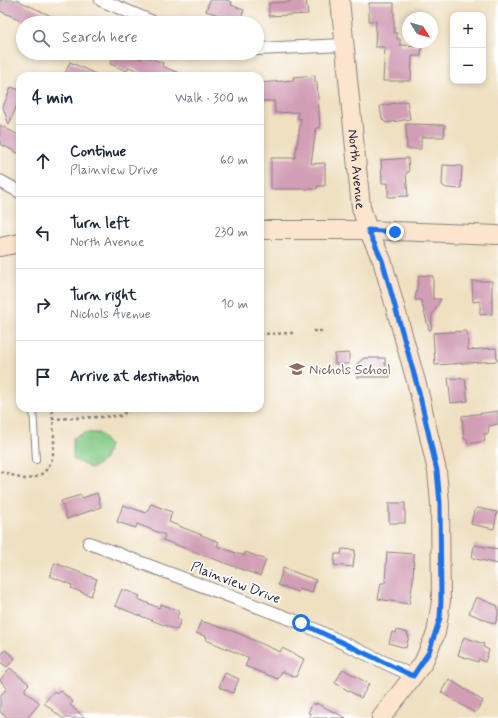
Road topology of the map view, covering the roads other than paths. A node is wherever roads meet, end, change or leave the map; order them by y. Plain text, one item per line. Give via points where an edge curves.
1 (101, 0) edge
2 (340, 0) edge
3 (139, 16) edge
4 (344, 45) junction
5 (264, 49) edge
6 (0, 181) edge
7 (16, 190) edge
8 (264, 230) edge
9 (368, 230) junction
10 (498, 235) edge
11 (16, 244) edge
12 (0, 246) edge
13 (33, 412) edge
14 (36, 460) dead end
15 (90, 542) dead end
16 (413, 676) junction
17 (381, 718) edge

1 - 3 street
2 - 4 street, North Avenue
4 - 5 street
4 - 9 street, North Avenue via 361,207
6 - 7 street
8 - 9 street
9 - 10 street
9 - 16 street, North Avenue via 382,260 419,392 437,471 440,503 440,618 429,652
11 - 12 street
13 - 14 lane
15 - 16 street, Plainview Drive via 301,623
16 - 17 street, North Avenue

